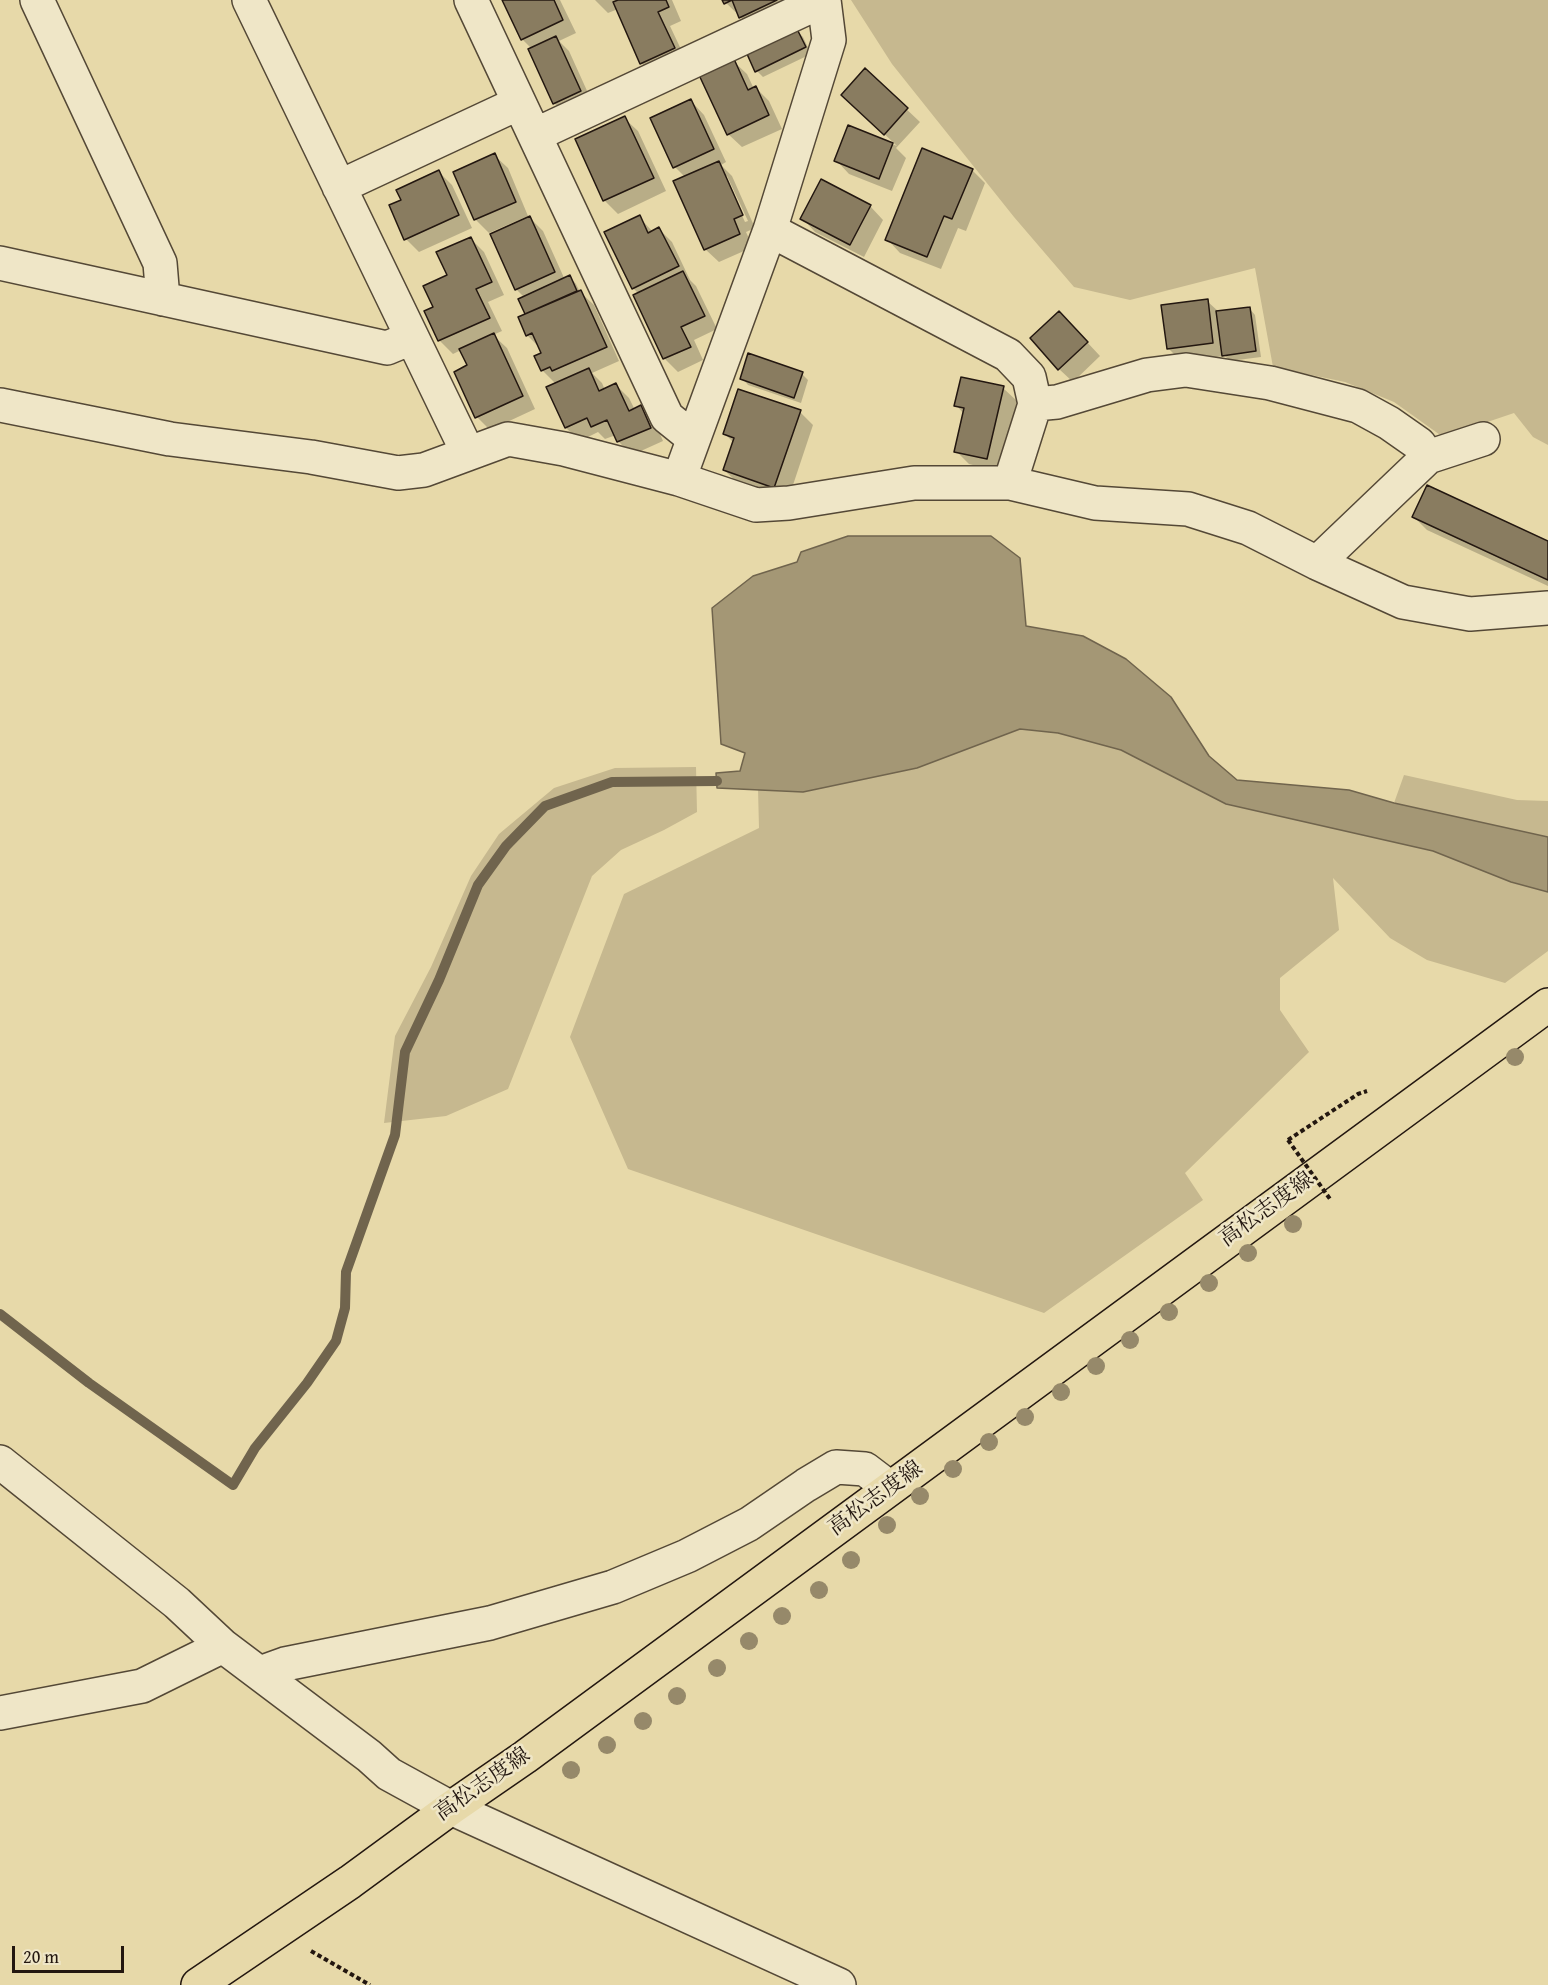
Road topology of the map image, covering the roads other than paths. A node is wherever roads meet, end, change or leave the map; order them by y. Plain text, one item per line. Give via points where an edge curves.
1 (37, 0) edge
2 (249, 0) edge
3 (471, 0) edge
4 (824, 0) edge
5 (519, 103) junction
6 (535, 135) junction
7 (339, 187) junction
8 (770, 230) junction
9 (0, 263) edge
10 (163, 299) junction
11 (411, 338) junction
12 (1035, 404) junction
13 (0, 405) edge
14 (693, 438) junction
15 (1483, 439) dead end
16 (468, 453) junction
17 (1428, 457) junction
18 (679, 478) junction
19 (1010, 483) junction
20 (1317, 563) junction
21 (1548, 608) edge
22 (1548, 1005) edge
23 (0, 1462) edge
24 (890, 1488) junction
25 (223, 1646) junction
26 (260, 1673) junction
27 (0, 1713) edge
28 (451, 1808) junction
29 (198, 1985) edge
30 (839, 1985) edge

1 - 10 street via 160,263
2 - 7 street
3 - 5 street
4 - 6 street
4 - 8 street via 829,40
5 - 6 street
5 - 7 street
6 - 14 street via 667,417
7 - 11 street
8 - 12 street via 1008,355 1029,377
8 - 14 street
9 - 10 street
10 - 11 street via 387,348
11 - 16 street
12 - 17 street via 1057,402 1147,375 1186,370 1270,383 1358,406 1419,444
12 - 19 street
13 - 16 street via 170,439 398,473 424,470
14 - 18 street
15 - 17 street
16 - 18 street via 508,439
17 - 20 street
18 - 19 street via 756,505 914,483
19 - 20 street via 1095,503 1188,509 1248,528
20 - 21 street via 1403,602 1470,614
22 - 24 main road, 高松志度線
23 - 25 street via 177,1602
24 - 26 street via 865,1469 837,1467 749,1524 613,1587 490,1623 285,1664
24 - 28 main road, 高松志度線
25 - 26 street
25 - 27 street via 142,1686
26 - 28 street via 389,1774
28 - 29 main road, 高松志度線
28 - 30 street

